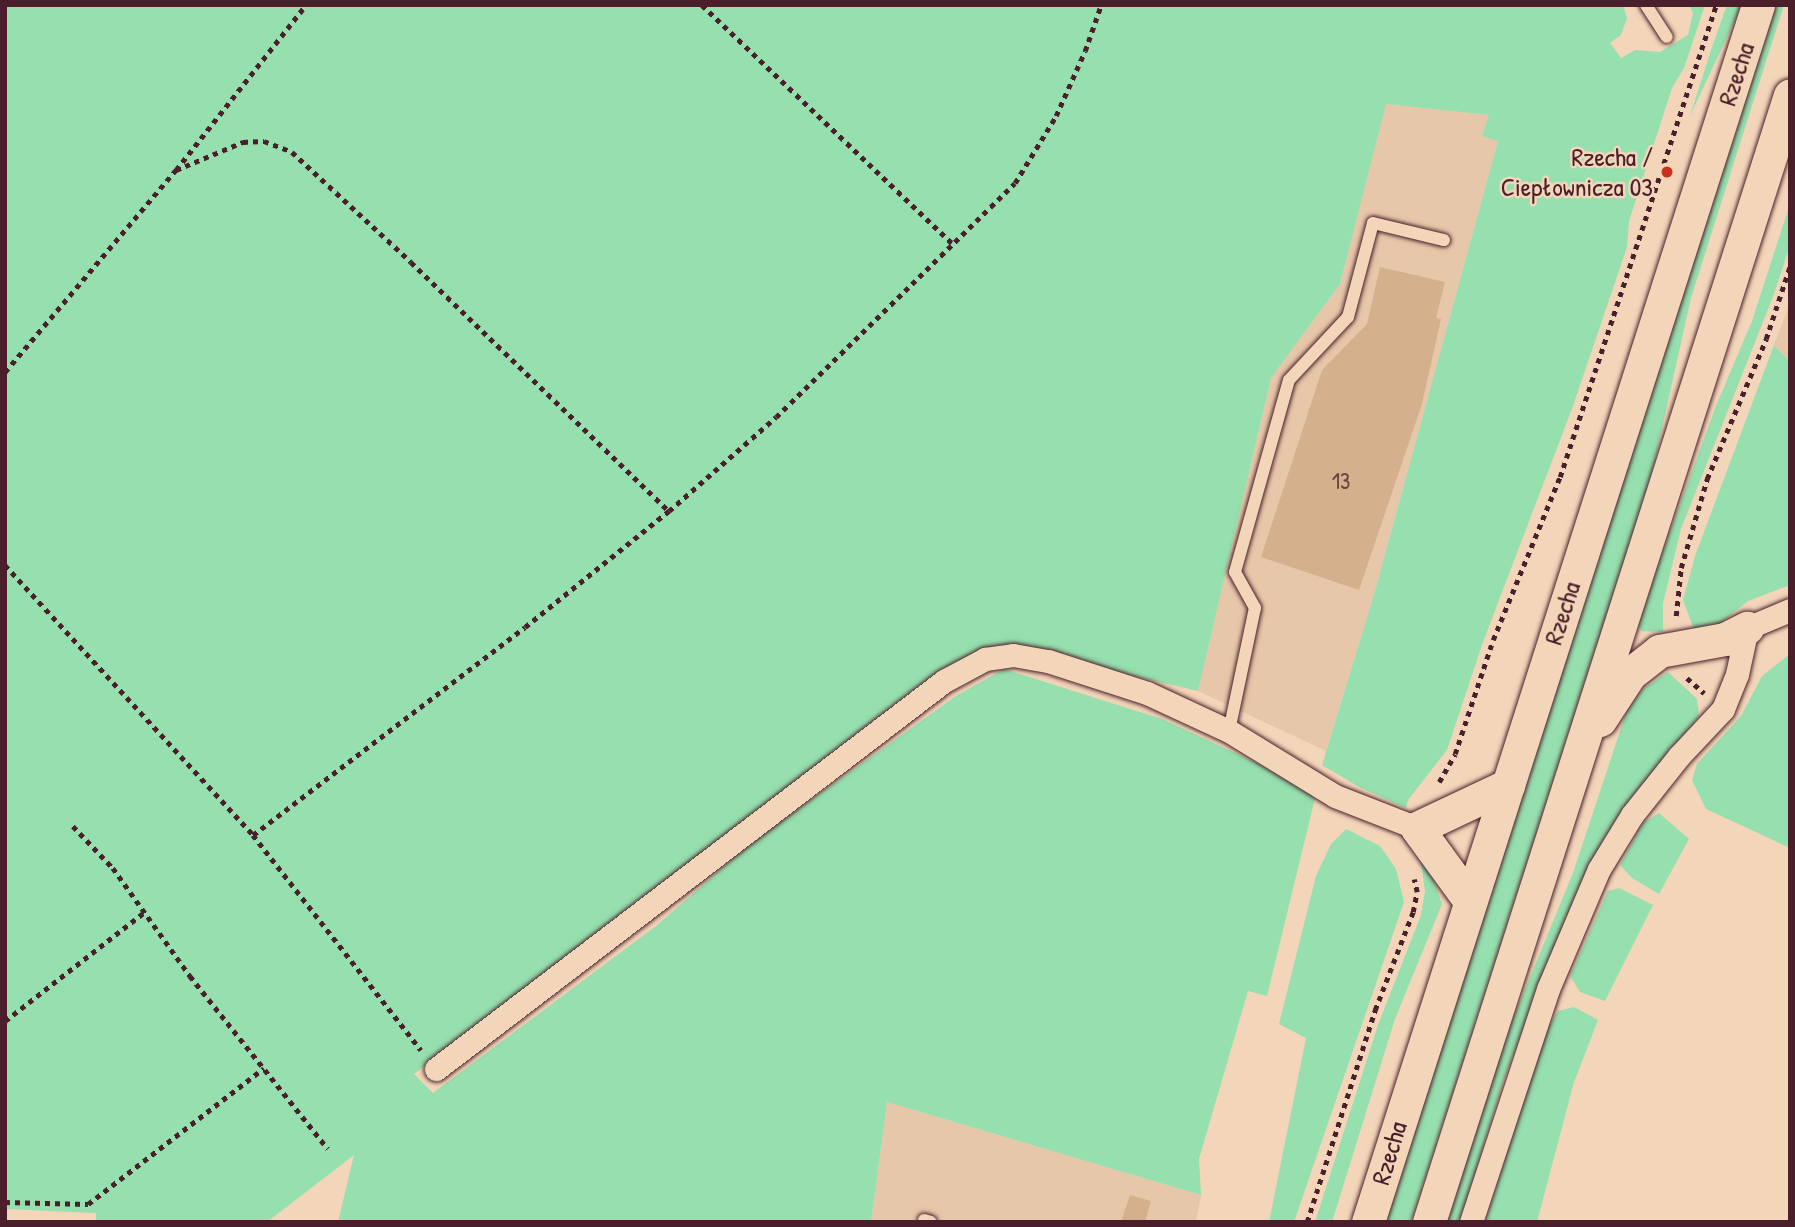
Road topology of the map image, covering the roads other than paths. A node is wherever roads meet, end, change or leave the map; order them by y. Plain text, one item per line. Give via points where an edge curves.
1 (1646, 5) edge
2 (1758, 5) edge
3 (1668, 37) dead end
4 (1790, 95) edge
5 (1444, 240) dead end
6 (1790, 610) edge
7 (1747, 628) junction
8 (1229, 731) junction
9 (1578, 754) junction
10 (1508, 785) junction
11 (1417, 828) junction
12 (1470, 901) junction
13 (436, 1069) road end
14 (1368, 1222) edge
15 (1429, 1222) edge
16 (1471, 1222) edge

1 - 3 lane
2 - 10 main road, Rzecha
4 - 9 main road
5 - 8 lane via 1373,223 1348,317 1289,380 1235,572 1255,608
6 - 7 street
7 - 9 main road via 1725,639 1658,651 1630,674
7 - 16 street via 1723,709 1632,815 1599,869 1548,989
8 - 11 street via 1335,796
8 - 13 street via 1147,693 1048,661 1013,655 985,659 944,681
9 - 15 main road
10 - 11 main road
10 - 12 main road, Rzecha
11 - 12 main road
12 - 14 main road, Rzecha

